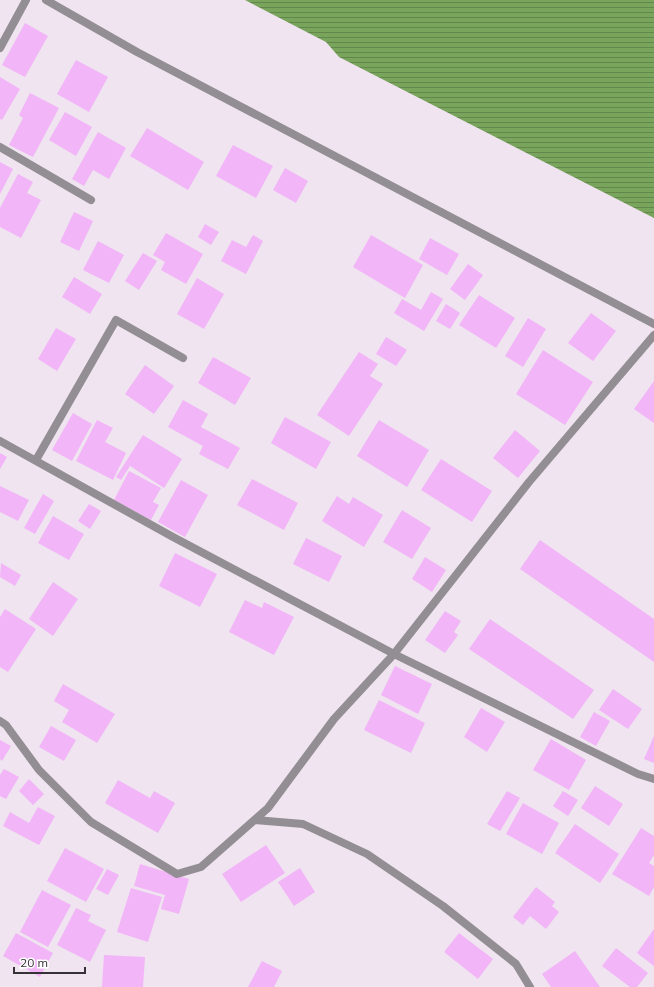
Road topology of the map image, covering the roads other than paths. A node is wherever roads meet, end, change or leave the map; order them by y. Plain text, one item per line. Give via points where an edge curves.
1 (26, 0) edge
2 (46, 0) edge
3 (0, 48) edge
4 (0, 148) edge
5 (92, 200) dead end
6 (654, 324) edge
7 (654, 335) edge
8 (183, 358) dead end
9 (0, 441) edge
10 (36, 460) junction
11 (394, 654) junction
12 (0, 721) edge
13 (654, 780) edge
14 (255, 820) junction
15 (530, 987) edge

1 - 3 street
2 - 6 street via 137,52
4 - 5 street
7 - 11 street via 529,482
8 - 10 street via 116,320
9 - 10 street
10 - 11 street via 173,538
11 - 13 street
11 - 14 street via 334,719 268,808
12 - 14 street via 6,725 39,770 91,822 177,874 201,867
14 - 15 street via 303,824 367,854 443,906 516,964

